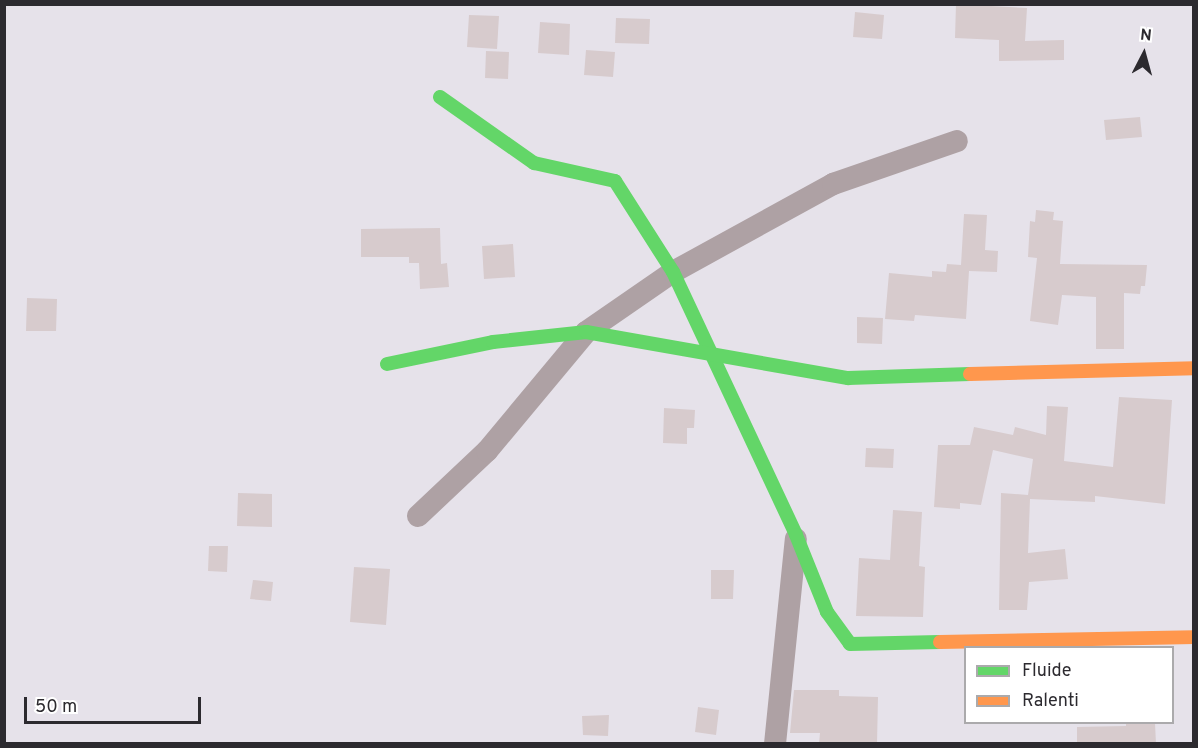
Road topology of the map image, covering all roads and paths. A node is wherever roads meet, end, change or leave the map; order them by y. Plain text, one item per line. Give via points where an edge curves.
1 (440, 97) dead end
2 (957, 141) dead end
3 (673, 273) junction
4 (586, 332) junction
5 (713, 355) junction
6 (387, 364) dead end
7 (1194, 368) edge
8 (418, 516) dead end
9 (796, 535) junction
10 (1194, 637) edge
11 (775, 744) edge

1 - 3 street via 534,163 615,181
2 - 3 street via 833,184
3 - 4 street
3 - 5 street
4 - 5 street
4 - 6 street via 493,342
4 - 8 street via 487,451
5 - 7 street via 848,378
5 - 9 street
9 - 10 street via 827,612 850,644
9 - 11 street

